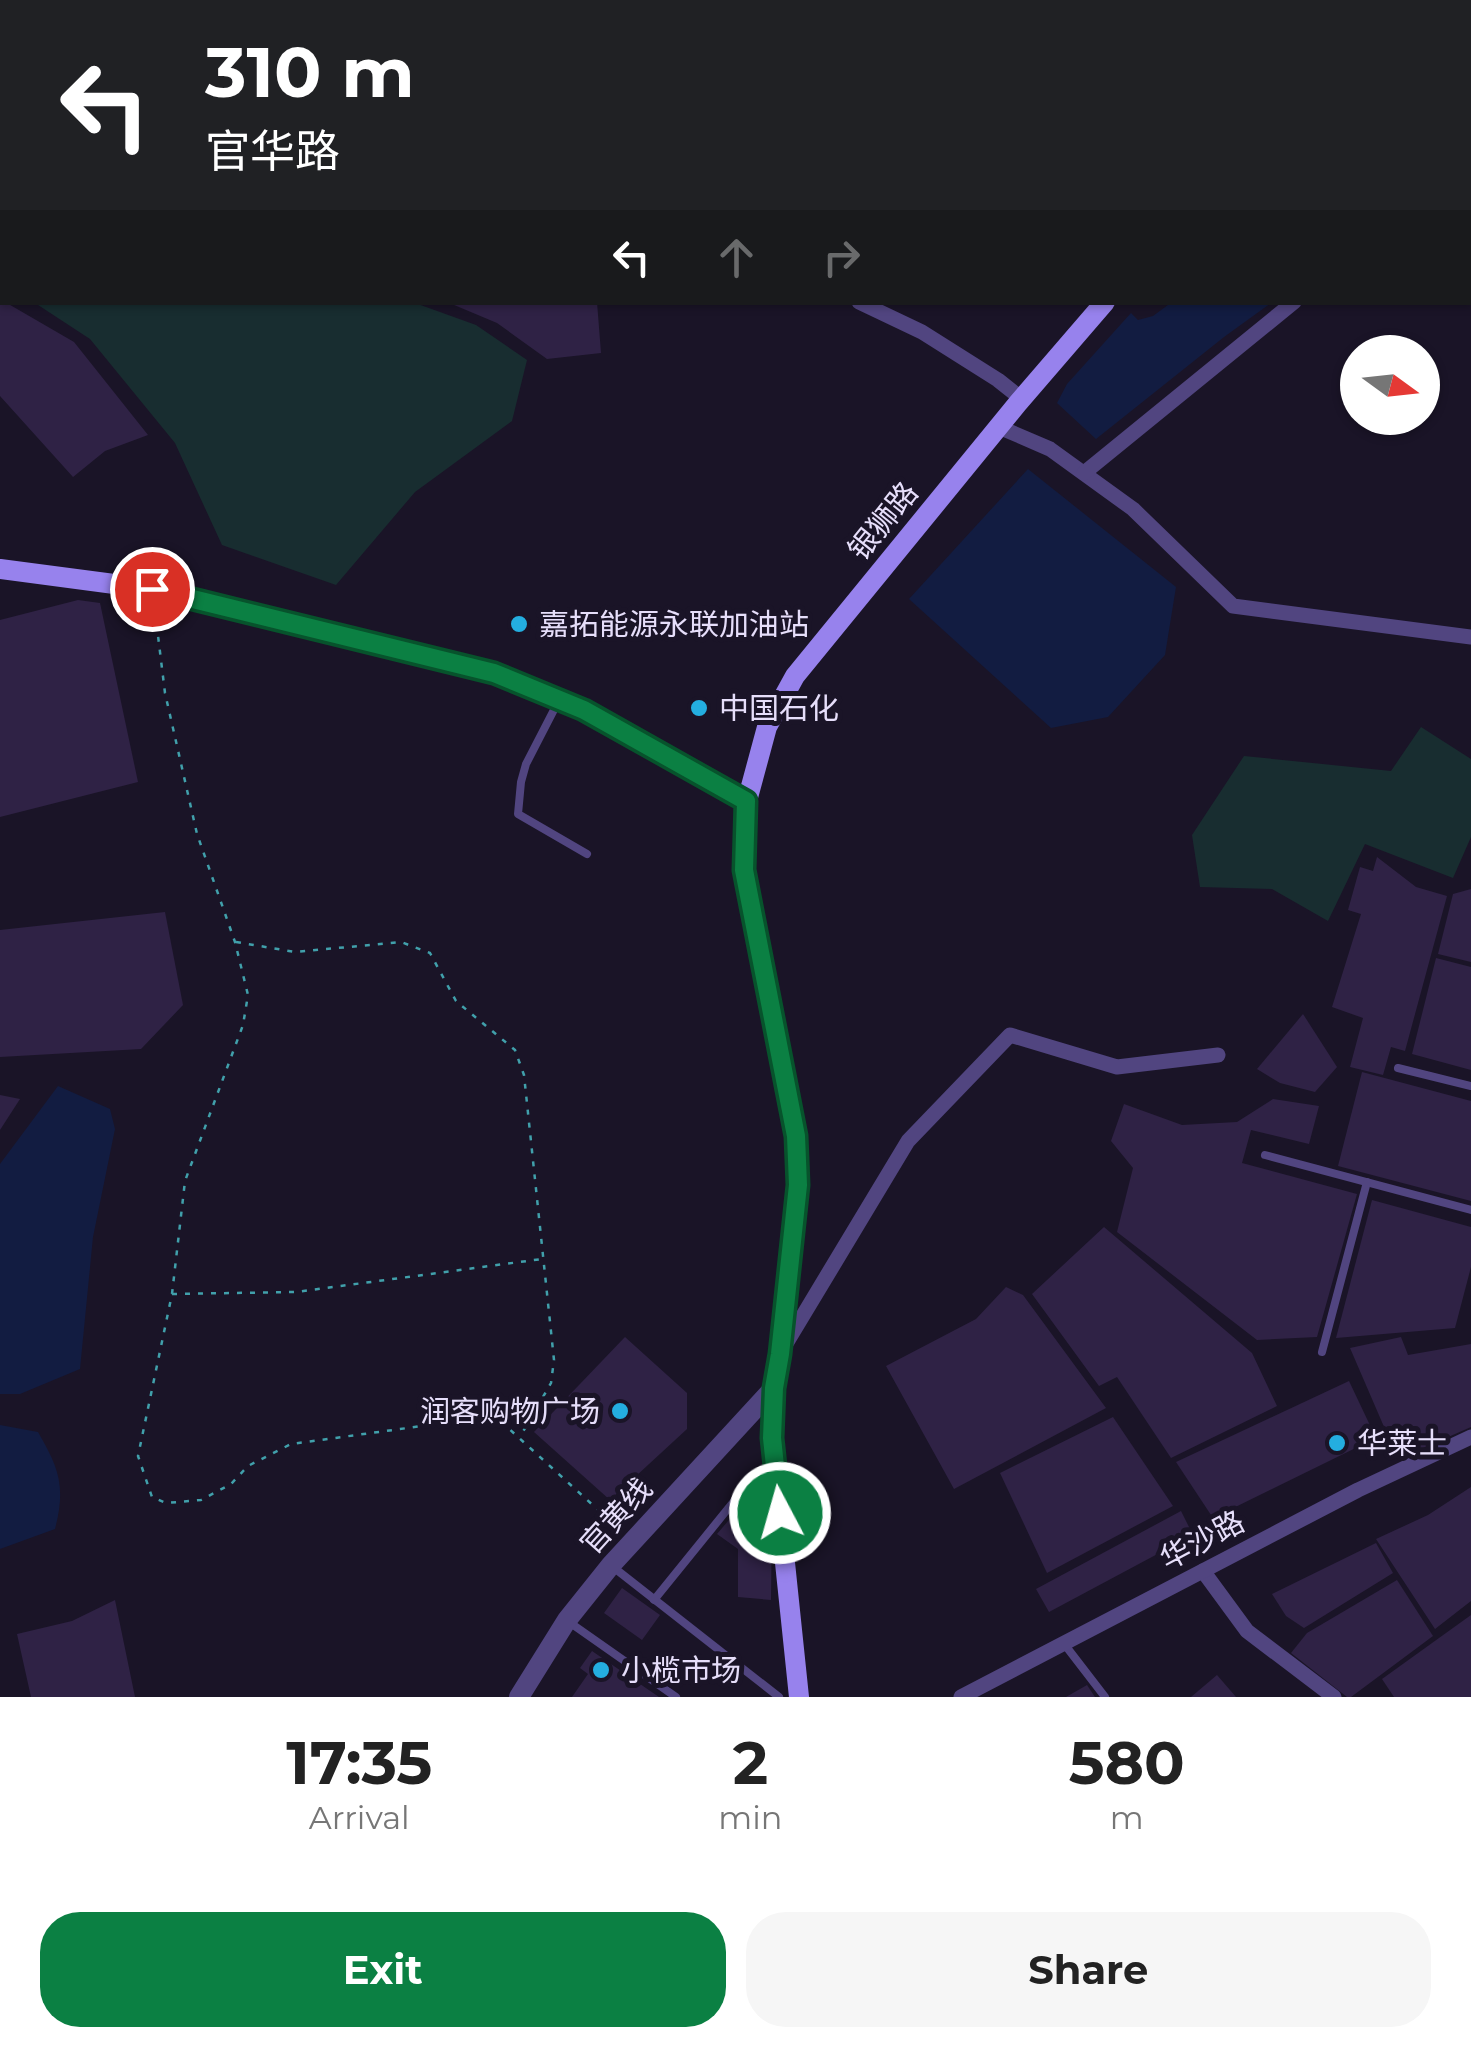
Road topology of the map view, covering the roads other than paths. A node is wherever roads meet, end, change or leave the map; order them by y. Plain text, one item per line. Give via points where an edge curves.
1 (865, 305) edge
2 (1101, 305) edge
3 (1290, 305) edge
4 (1022, 399) junction
5 (999, 427) junction
6 (1084, 474) junction
7 (0, 569) edge
8 (1471, 637) edge
9 (559, 700) junction
10 (746, 801) junction
11 (587, 854) dead end
12 (1218, 1055) dead end
13 (1398, 1068) dead end
14 (1471, 1086) edge
15 (1265, 1154) dead end
16 (1366, 1182) junction
17 (1471, 1210) edge
18 (1322, 1352) dead end
19 (780, 1354) junction
20 (774, 1388) junction
21 (1471, 1437) edge
22 (780, 1513) junction
23 (610, 1565) junction
24 (1203, 1571) junction
25 (654, 1600) junction
26 (567, 1620) junction
27 (1064, 1643) junction
28 (519, 1697) edge
29 (676, 1697) edge
30 (779, 1697) edge
31 (798, 1697) edge
32 (961, 1697) edge
33 (1104, 1697) edge
34 (1334, 1697) edge

1 - 4 street via 922,332
2 - 4 main road, 银狮路
3 - 6 street
4 - 5 main road, 银狮路
5 - 6 street via 1050,449
5 - 10 main road, 银狮路 via 794,676 766,727
6 - 8 street via 1134,509 1233,606
7 - 9 main road via 152,589 494,673
9 - 10 main road
9 - 11 lane via 526,764 518,814
10 - 19 main road, 银狮路 via 744,870 796,1136 798,1185
12 - 19 street via 1117,1067 1010,1035 908,1141
13 - 14 lane
15 - 16 lane
16 - 17 lane
16 - 18 lane
19 - 20 main road, 银狮路
20 - 22 main road, 银狮路
20 - 23 street, 官黄线
21 - 24 street, 华沙路
22 - 25 lane via 735,1500
22 - 31 main road, 银狮路
23 - 25 lane
23 - 26 street, 官黄线
24 - 27 street, 华沙路
24 - 34 street via 1247,1632
25 - 30 lane
26 - 28 street, 官黄线
26 - 29 lane
27 - 32 street, 华沙路
27 - 33 lane

